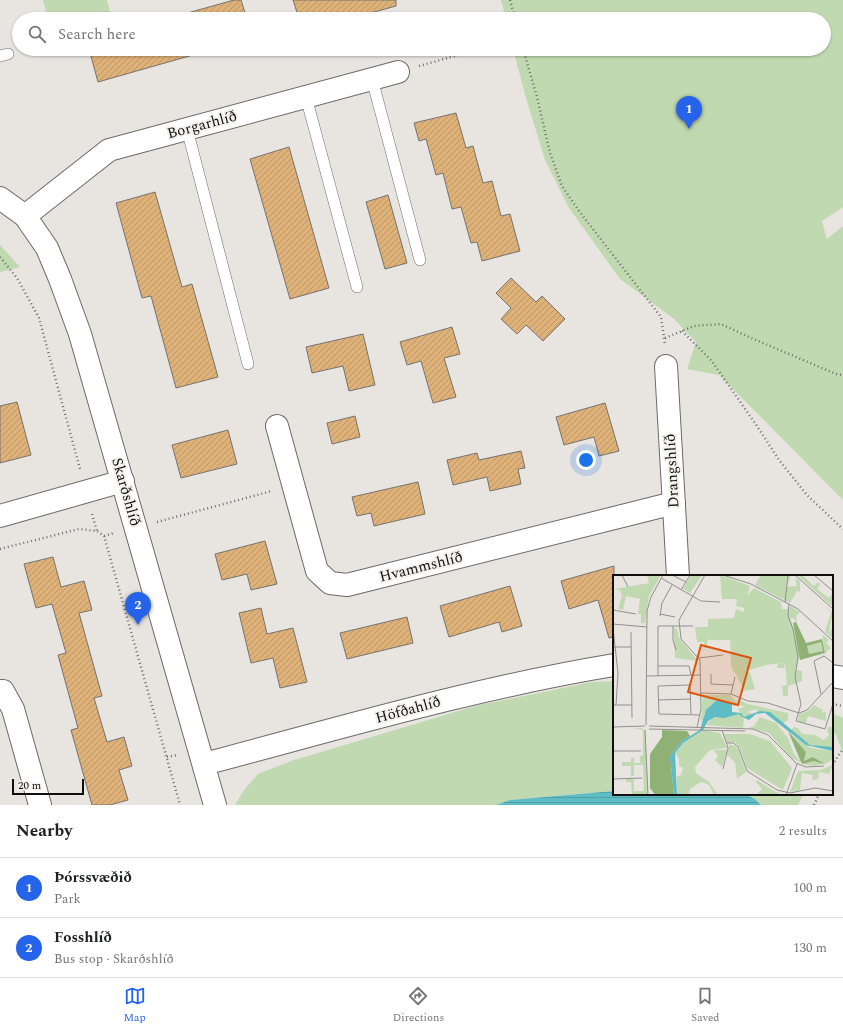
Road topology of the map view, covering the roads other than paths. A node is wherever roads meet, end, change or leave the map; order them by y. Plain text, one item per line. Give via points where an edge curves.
1 (398, 72) road end
2 (372, 79) junction
3 (306, 97) junction
4 (187, 129) junction
5 (0, 198) edge
6 (25, 216) junction
7 (420, 260) dead end
8 (357, 287) dead end
9 (248, 364) dead end
10 (666, 366) road end
11 (277, 426) dead end
12 (123, 481) junction
13 (674, 503) junction
14 (0, 516) edge
15 (678, 575) edge
16 (613, 665) edge
17 (833, 676) edge
18 (843, 678) edge
19 (0, 691) edge
20 (204, 764) junction
21 (40, 805) edge
22 (215, 805) edge

1 - 2 street, Borgarhlíð
2 - 3 street, Borgarhlíð
2 - 7 lane
3 - 4 street, Borgarhlíð
3 - 8 lane
4 - 6 street, Borgarhlíð via 108,150
4 - 9 lane
5 - 6 street, Skarðshlíð
6 - 12 street, Skarðshlíð via 47,248 60,279 80,334
10 - 13 street, Drangshlíð
11 - 13 street, Hvammshlíð via 317,571 330,583 347,585
12 - 14 street
12 - 20 street, Skarðshlíð
13 - 15 street, Drangshlíð
16 - 20 street, Höfðahlíð via 470,694
17 - 18 street
19 - 21 street via 3,691 13,709
20 - 22 street, Skarðshlíð

